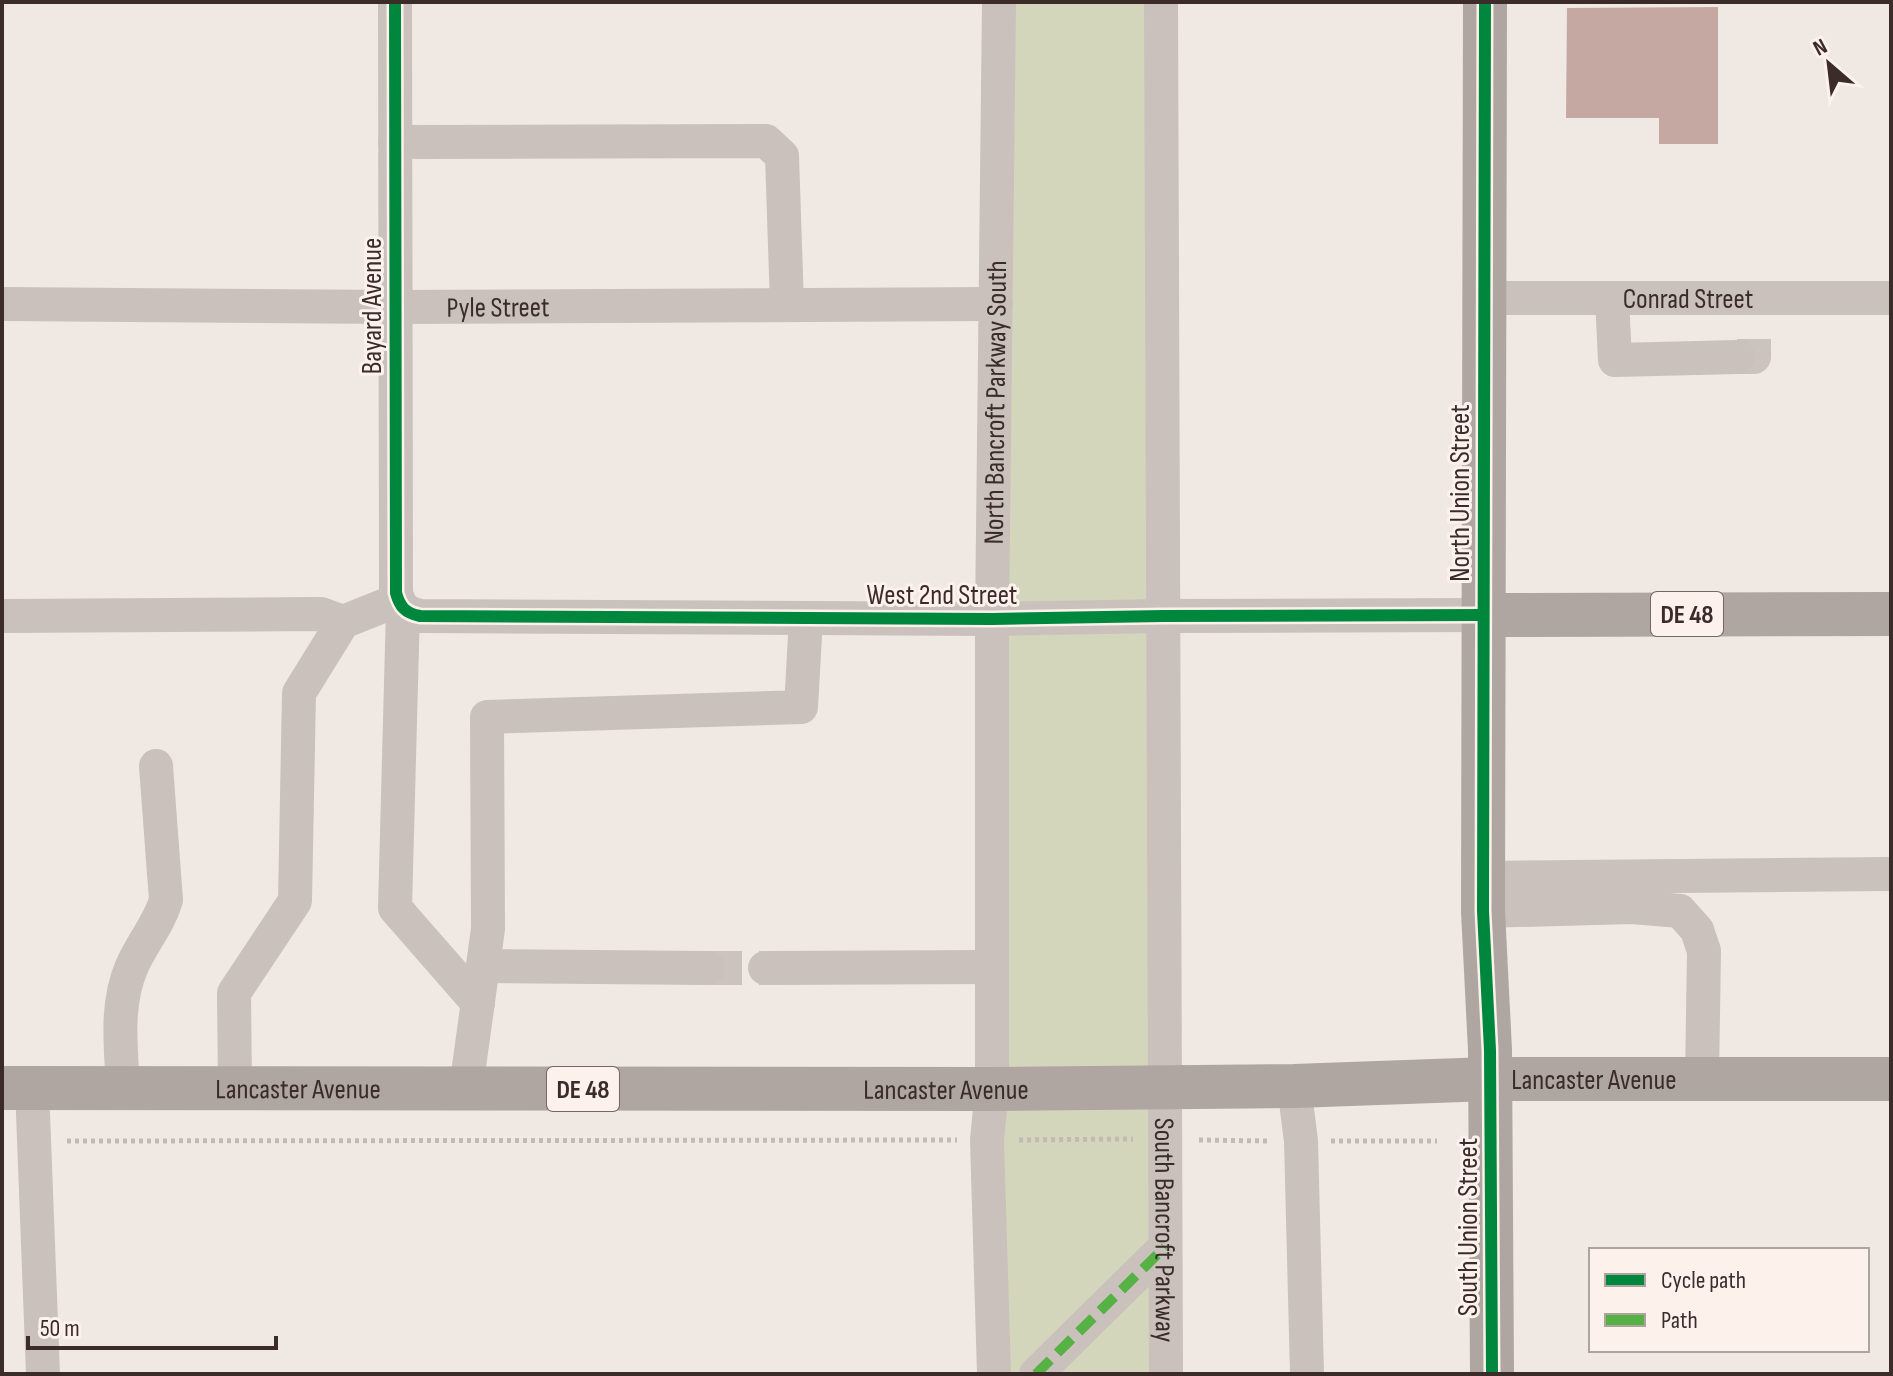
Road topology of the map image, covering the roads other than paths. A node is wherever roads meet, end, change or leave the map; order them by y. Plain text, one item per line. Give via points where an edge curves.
1 (395, 2) edge
2 (999, 2) edge
3 (1161, 2) edge
4 (1485, 2) edge
5 (395, 142) junction
6 (1484, 298) junction
7 (1612, 298) junction
8 (1891, 298) edge
9 (2, 304) edge
10 (996, 304) junction
11 (787, 305) junction
12 (395, 307) junction
13 (1738, 357) dead end
14 (400, 604) junction
15 (1891, 614) edge
16 (1482, 615) junction
17 (2, 616) edge
18 (1163, 616) junction
19 (806, 618) junction
20 (992, 619) junction
21 (343, 622) junction
22 (156, 766) dead end
23 (1891, 874) edge
24 (1483, 895) junction
25 (483, 966) junction
26 (992, 967) junction
27 (708, 968) tunnel mouth
28 (765, 968) tunnel mouth
29 (478, 1003) junction
30 (1490, 1079) junction
31 (1702, 1079) junction
32 (1891, 1079) edge
33 (1294, 1086) junction
34 (1164, 1087) junction
35 (17, 1088) edge
36 (123, 1088) junction
37 (235, 1088) junction
38 (466, 1088) junction
39 (992, 1089) junction
40 (1165, 1247) junction
41 (43, 1374) edge
42 (994, 1374) edge
43 (1036, 1374) edge
44 (1166, 1374) edge
45 (1307, 1374) edge
46 (1492, 1374) edge

1 - 5 street, Bayard Avenue
2 - 10 street, North Bancroft Parkway South
3 - 18 street
4 - 6 main road, North Union Street
5 - 11 street via 766,141 782,156
5 - 12 street, Bayard Avenue
6 - 7 street, Conrad Street
6 - 16 main road, North Union Street
7 - 8 street, Conrad Street via 1753,313
7 - 13 street via 1615,360
9 - 12 street, Pyle Street
10 - 11 street, Pyle Street
10 - 20 street, North Bancroft Parkway South
11 - 12 street, Pyle Street
12 - 14 street, Bayard Avenue
14 - 19 street, West 2nd Street via 420,616
14 - 21 street
14 - 29 street, Bayard Avenue via 395,908
15 - 16 main road, West 2nd Street / DE 48
16 - 18 street, West 2nd Street
16 - 24 main road, North Union Street
17 - 21 street via 321,614
18 - 20 street, West 2nd Street
18 - 34 street
19 - 20 street, West 2nd Street
19 - 25 street via 801,707 487,717 488,929
20 - 26 street, North Bancroft Parkway South
21 - 37 street via 299,693 295,901 234,993
22 - 36 street via 166,900 125,985 120,1012
23 - 24 street
24 - 30 main road, North Union Street
24 - 31 street via 1680,911 1697,930 1704,951
25 - 27 street
25 - 29 street
26 - 28 street
26 - 39 street, North Bancroft Parkway South
29 - 38 street
30 - 31 main road, Lancaster Avenue / DE 48
30 - 33 main road, Lancaster Avenue / DE 48
30 - 46 main road, South Union Street
31 - 32 main road, Lancaster Avenue / DE 48
33 - 34 main road, Lancaster Avenue / DE 48
33 - 45 street via 1301,1141
34 - 39 main road, Lancaster Avenue / DE 48
34 - 40 street, South Bancroft Parkway
35 - 36 main road, Lancaster Avenue / DE 48
35 - 41 street via 34,1141
36 - 37 main road, Lancaster Avenue / DE 48
37 - 38 main road, Lancaster Avenue / DE 48
38 - 39 main road, Lancaster Avenue / DE 48
39 - 42 street via 987,1140
40 - 43 street
40 - 44 street, South Bancroft Parkway

